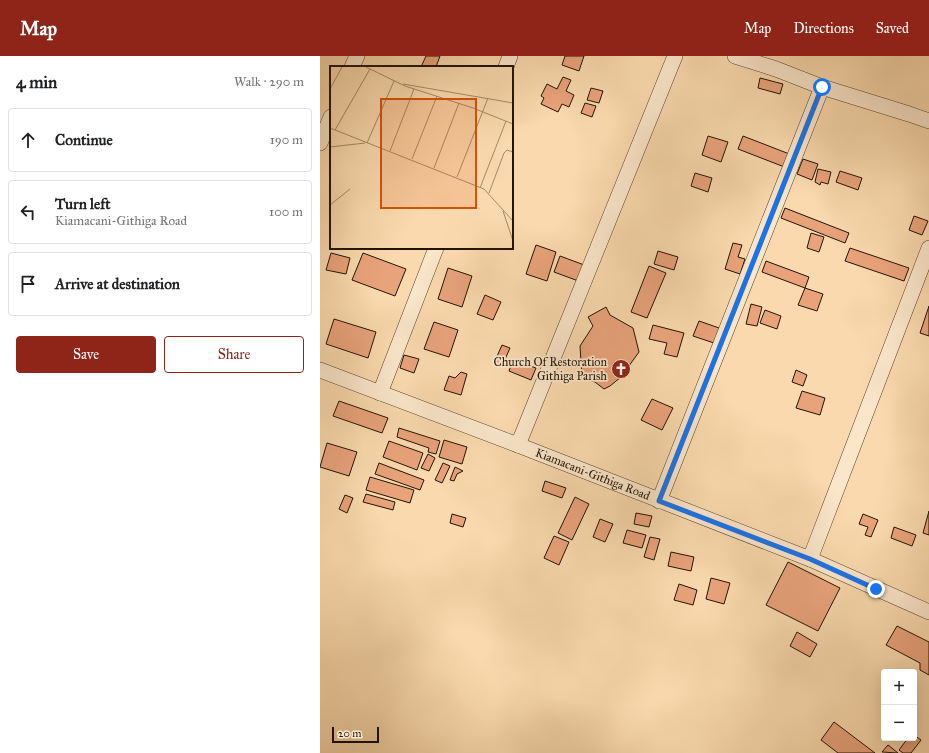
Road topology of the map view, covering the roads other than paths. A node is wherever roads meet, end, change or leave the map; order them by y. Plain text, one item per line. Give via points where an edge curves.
1 (357, 56) edge
2 (510, 56) edge
3 (675, 56) edge
4 (735, 56) edge
5 (352, 66) edge
6 (506, 66) edge
7 (822, 87) junction
8 (330, 119) edge
9 (929, 121) edge
10 (320, 143) edge
11 (929, 248) edge
12 (436, 249) edge
13 (320, 370) edge
14 (380, 393) junction
15 (518, 445) junction
16 (659, 501) junction
17 (810, 559) junction
18 (929, 612) edge

1 - 5 street
2 - 6 street
3 - 15 street
4 - 7 street
7 - 9 street
7 - 16 street
8 - 10 street
11 - 17 street
12 - 14 street
13 - 14 street, Kiamacani-Githiga Road
14 - 15 street, Kiamacani-Githiga Road
15 - 16 street, Kiamacani-Githiga Road
16 - 17 street, Kiamacani-Githiga Road
17 - 18 street, Kiamacani-Githiga Road

